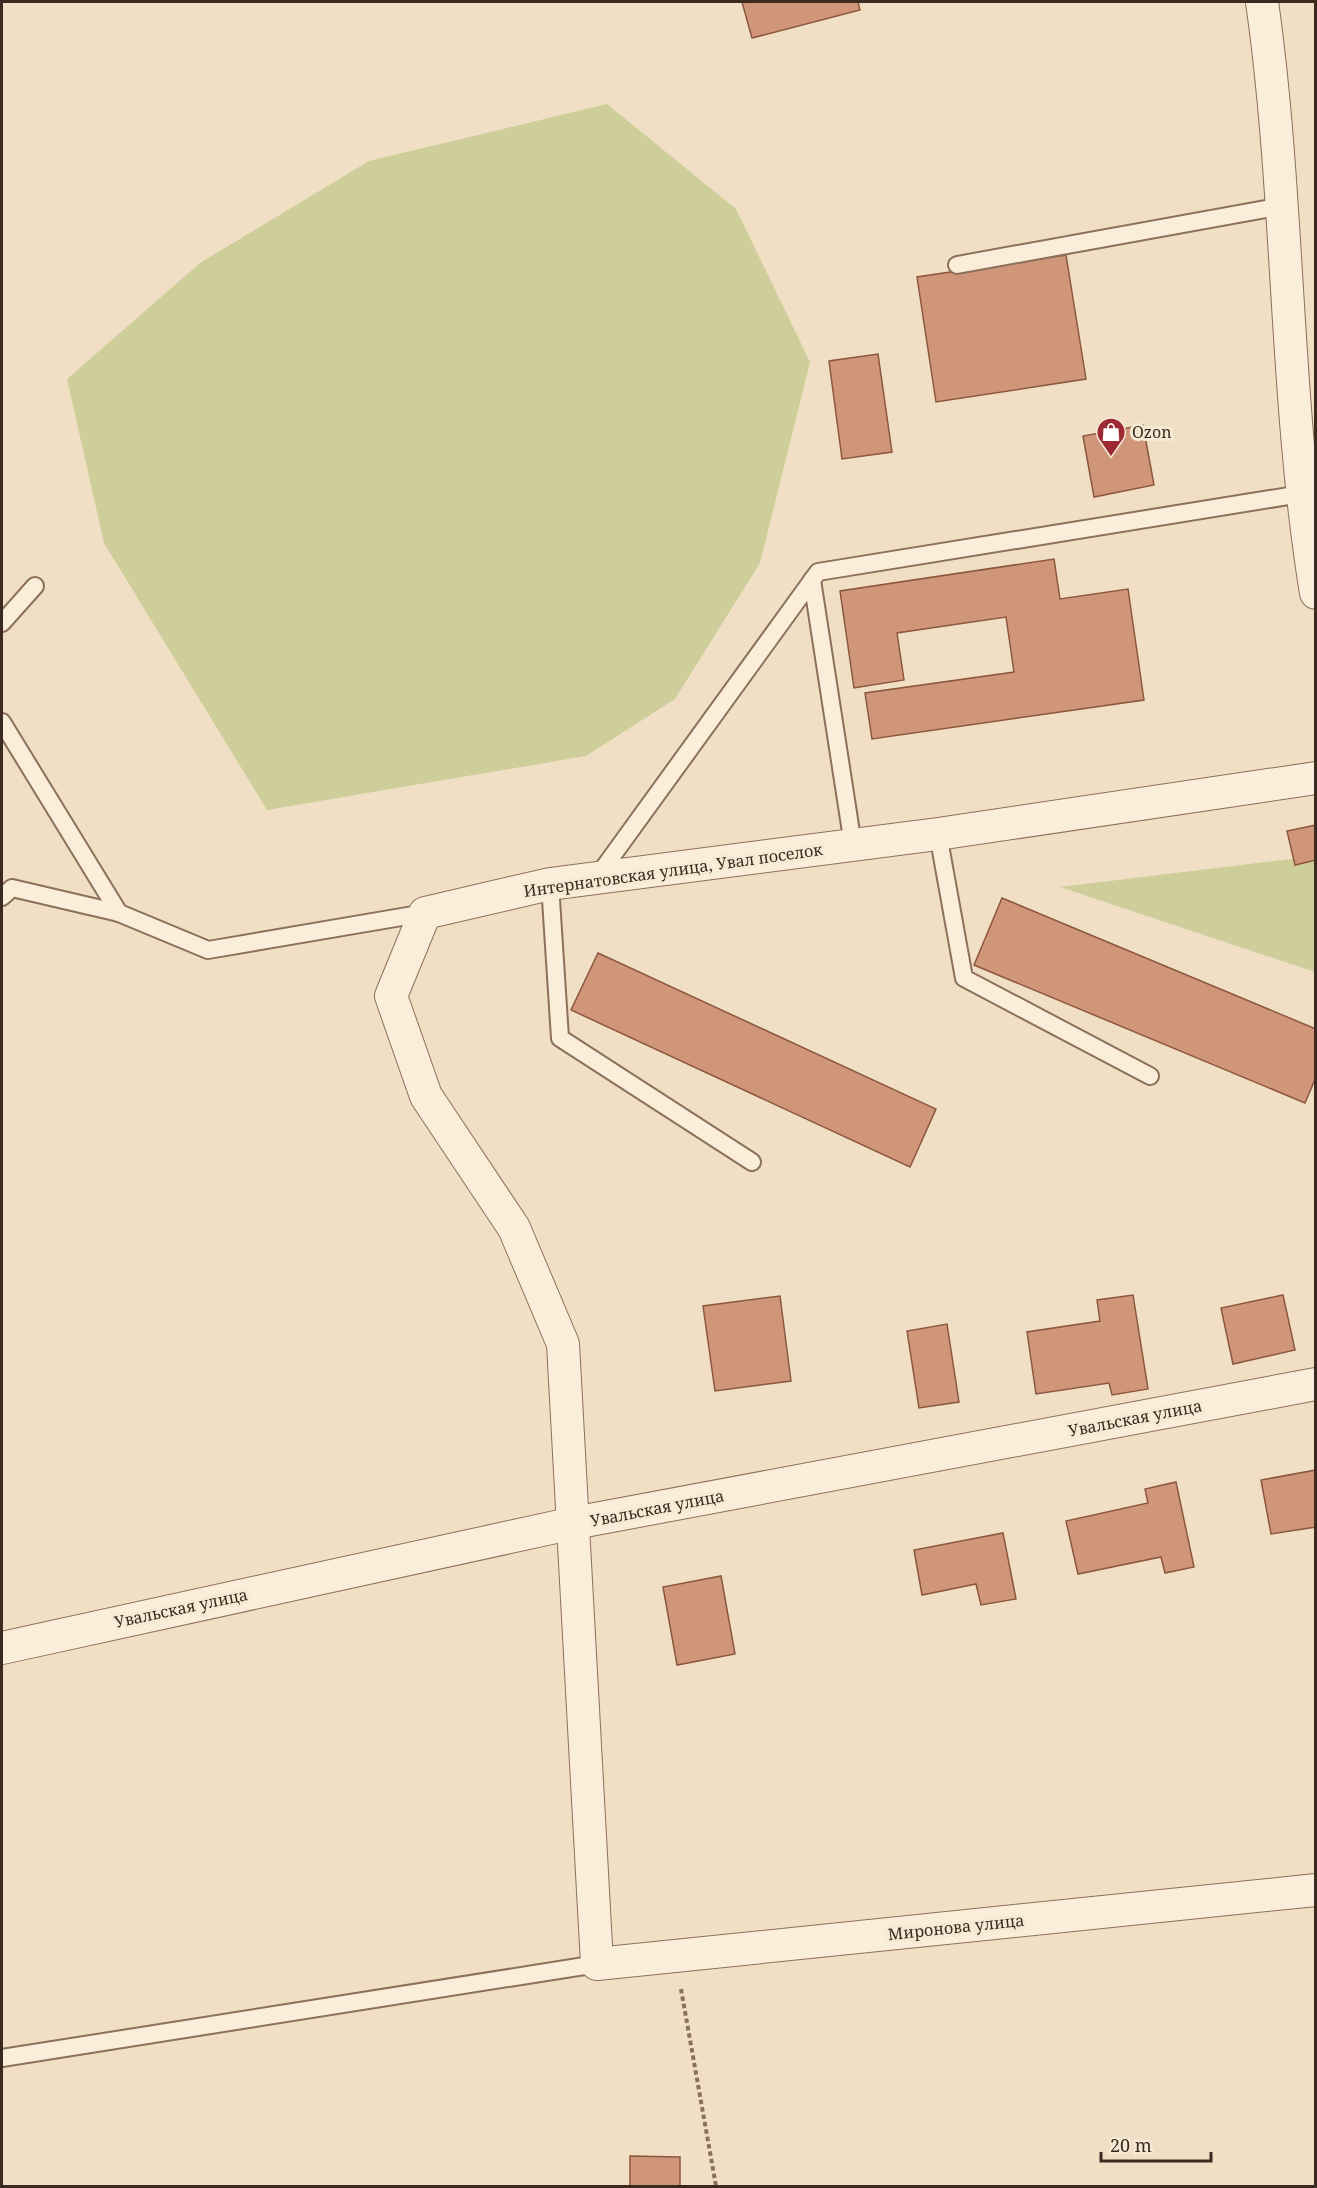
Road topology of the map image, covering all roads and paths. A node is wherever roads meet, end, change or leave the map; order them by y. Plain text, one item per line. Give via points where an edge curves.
1 (1262, 2) edge
2 (1282, 206) junction
3 (957, 265) dead end
4 (1301, 494) junction
5 (812, 580) junction
6 (35, 586) dead end
7 (1316, 593) edge
8 (2, 623) edge
9 (2, 722) edge
10 (1316, 778) edge
11 (938, 834) junction
12 (853, 845) junction
13 (596, 878) junction
14 (550, 884) junction
15 (2, 897) edge
16 (119, 913) junction
17 (425, 913) junction
18 (1150, 1076) dead end
19 (752, 1162) dead end
20 (1316, 1384) edge
21 (574, 1523) junction
22 (2, 1647) edge
23 (1316, 1890) edge
24 (675, 1956) junction
25 (597, 1964) junction
26 (2, 2058) edge
27 (716, 2187) edge

1 - 2 street
2 - 3 lane
2 - 4 street
4 - 5 lane via 818,572
4 - 7 street
5 - 12 lane
5 - 13 lane
6 - 8 lane
9 - 16 lane
10 - 11 street, Интернатовская улица, Увал поселок
11 - 12 street, Интернатовская улица, Увал поселок
11 - 18 lane via 964,978
12 - 13 street, Интернатовская улица, Увал поселок
13 - 14 street, Интернатовская улица, Увал поселок
14 - 17 street, Интернатовская улица, Увал поселок
14 - 19 lane via 560,1038
15 - 16 lane, Интернатовская улица, Увал поселок via 12,888
16 - 17 lane, Интернатовская улица, Увал поселок via 208,950
17 - 21 street via 391,996 426,1096 514,1228 563,1344
20 - 21 street, Увальская улица
21 - 22 street, Увальская улица
21 - 25 street
23 - 24 street, Миронова улица
24 - 25 street, Миронова улица
24 - 27 path
25 - 26 lane

